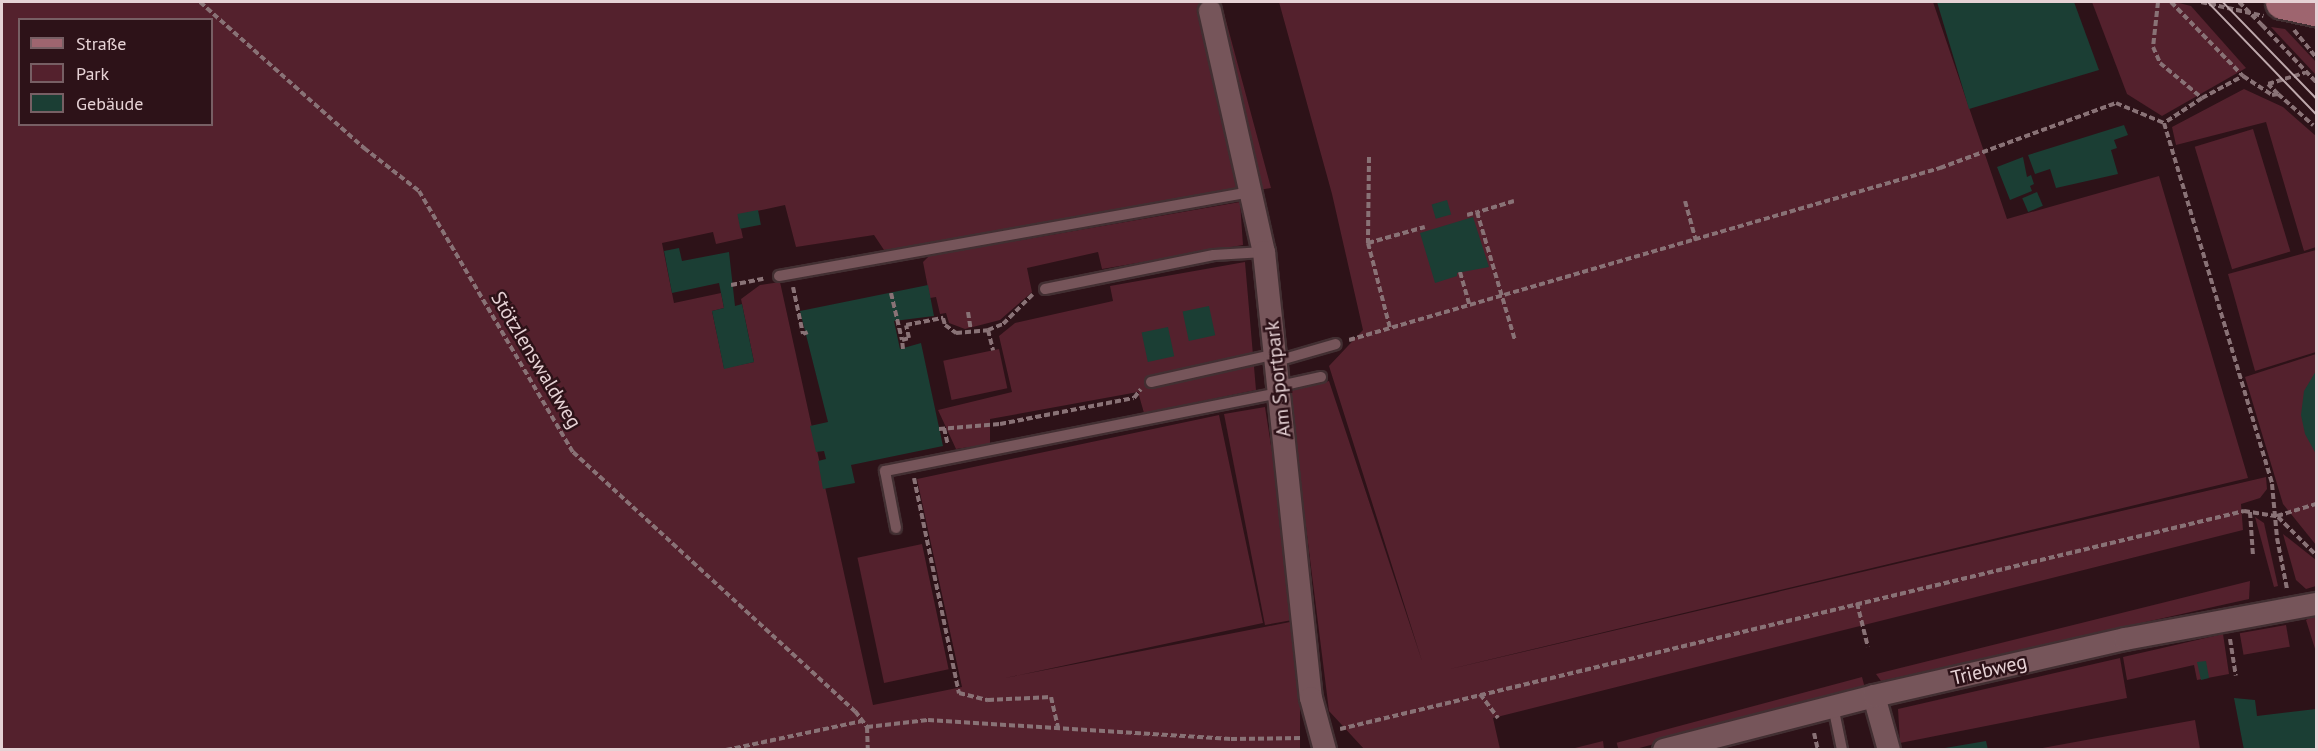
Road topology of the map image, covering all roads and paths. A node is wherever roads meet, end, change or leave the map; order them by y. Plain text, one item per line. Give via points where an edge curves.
1 (200, 2) edge
2 (2158, 2) edge
3 (2171, 2) edge
4 (2239, 2) edge
5 (2316, 9) edge
6 (1210, 11) dead end
7 (2277, 16) edge
8 (2316, 57) edge
9 (2305, 73) junction
10 (2243, 76) junction
11 (2316, 82) edge
12 (2278, 94) junction
13 (2202, 98) junction
14 (2164, 123) junction
15 (2313, 125) dead end
16 (1369, 157) dead end
17 (1251, 192) junction
18 (1514, 201) dead end
19 (1685, 201) dead end
20 (1477, 212) junction
21 (1467, 215) dead end
22 (1425, 227) dead end
23 (1696, 241) junction
24 (1368, 243) junction
25 (1264, 252) junction
26 (1460, 272) dead end
27 (791, 274) junction
28 (779, 276) dead end
29 (763, 279) dead end
30 (731, 285) dead end
31 (1045, 289) dead end
32 (891, 292) dead end
33 (1032, 294) dead end
34 (1503, 297) junction
35 (1470, 306) junction
36 (968, 312) dead end
37 (1390, 328) junction
38 (971, 330) junction
39 (988, 330) junction
40 (808, 333) dead end
41 (902, 340) junction
42 (1515, 340) dead end
43 (1336, 344) joint
44 (903, 349) dead end
45 (993, 350) dead end
46 (1277, 358) junction
47 (1321, 377) dead end
48 (1151, 382) joint
49 (1280, 389) junction
50 (939, 429) dead end
51 (911, 466) junction
52 (2316, 504) edge
53 (2250, 512) junction
54 (2277, 516) junction
55 (896, 528) dead end
56 (2316, 555) edge
57 (2253, 556) dead end
58 (1857, 603) junction
59 (2316, 604) edge
60 (2291, 609) junction
61 (2227, 621) junction
62 (1868, 647) dead end
63 (2236, 676) dead end
64 (1480, 694) junction
65 (1874, 696) junction
66 (1833, 706) junction
67 (1498, 718) dead end
68 (863, 721) junction
69 (867, 727) junction
70 (1058, 728) junction
71 (1322, 743) edge
72 (726, 750) edge
73 (868, 750) edge
74 (1664, 750) edge
75 (1842, 750) edge
76 (1889, 750) edge

1 - 68 path, Stötzlenswaldweg via 364,148 419,191 573,452
2 - 13 path via 2153,47 2160,63
3 - 10 path
4 - 7 path, bridge
5 - 7 main road
6 - 17 street, Am Sportpark
7 - 8 path
7 - 9 path
9 - 11 path
9 - 12 path via 2268,84
10 - 12 path via 2272,95
10 - 13 path
12 - 15 path
13 - 14 path
14 - 23 path via 2116,103 1940,168
14 - 54 path via 2272,484
16 - 24 path
17 - 25 street, Am Sportpark
17 - 27 lane
18 - 20 path
19 - 23 path
20 - 21 path
20 - 34 path
22 - 24 path
23 - 34 path
24 - 37 path
25 - 31 lane via 1214,255
25 - 46 street, Am Sportpark
26 - 35 path
27 - 28 lane
27 - 40 path via 803,334
29 - 30 path
32 - 41 path
33 - 39 path via 1004,324
34 - 35 path
34 - 42 path
35 - 37 path
36 - 38 path
37 - 43 path
38 - 39 path
38 - 41 path via 951,331 943,318 906,325 909,338
39 - 45 path
41 - 44 path
43 - 46 lane
46 - 48 lane
46 - 49 street, Am Sportpark
47 - 49 lane
48 - 50 path via 1134,398 1000,424
49 - 51 lane
49 - 71 street, Am Sportpark via 1311,698
51 - 55 lane via 885,471
51 - 70 path via 958,693 988,700 1051,697
52 - 54 path
53 - 54 path
53 - 57 path
53 - 58 path
54 - 56 path
54 - 60 path via 2277,538
58 - 62 path
58 - 64 path
59 - 60 street, Triebweg
60 - 61 street, Triebweg
61 - 63 path
61 - 65 street, Triebweg via 2125,639
64 - 67 path
64 - 71 path
65 - 66 street, Triebweg
65 - 76 street
66 - 74 street, Triebweg
66 - 75 lane
68 - 69 path, Stötzlenswaldweg
68 - 72 path
69 - 70 path via 928,720
69 - 73 path
70 - 71 path

